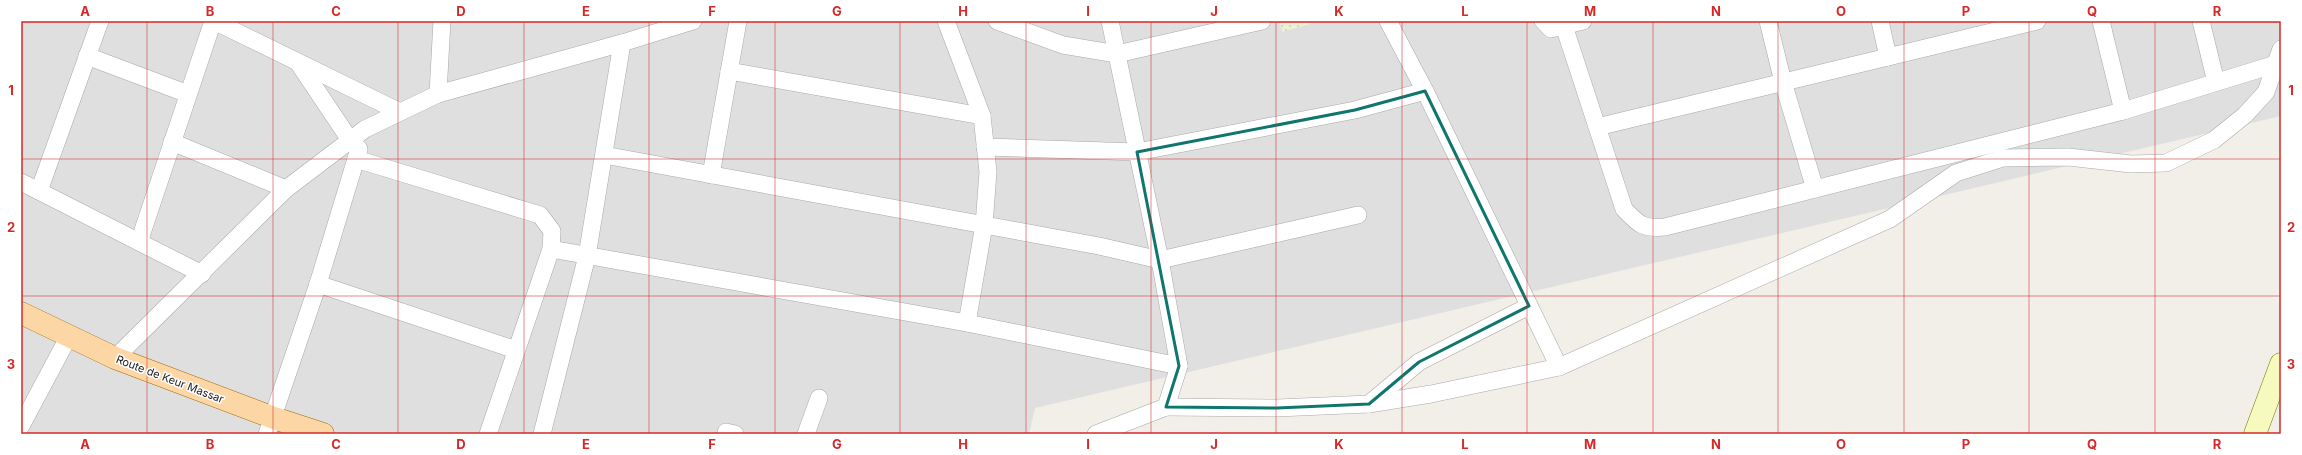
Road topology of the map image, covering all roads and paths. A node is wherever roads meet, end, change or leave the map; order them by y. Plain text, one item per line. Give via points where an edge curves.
1 (100, 21) edge
2 (213, 21) edge
3 (442, 21) edge
4 (691, 21) edge
5 (738, 21) edge
6 (946, 21) edge
7 (997, 21) edge
8 (1110, 21) edge
9 (1262, 21) edge
10 (1388, 21) edge
11 (1543, 21) edge
12 (1583, 21) edge
13 (1768, 21) edge
14 (1880, 21) edge
15 (2037, 21) edge
16 (2101, 21) edge
17 (2200, 21) edge
18 (1564, 26) junction
19 (1998, 26) edge
20 (622, 43) junction
21 (1117, 54) junction
22 (87, 56) junction
23 (2278, 56) edge
24 (1888, 57) junction
25 (298, 62) junction
26 (729, 71) junction
27 (1783, 82) junction
28 (2216, 82) junction
29 (1425, 90) junction
30 (188, 94) junction
31 (438, 94) junction
32 (2123, 111) junction
33 (400, 112) junction
34 (982, 116) junction
35 (1597, 127) junction
36 (365, 129) junction
37 (350, 140) junction
38 (172, 142) junction
39 (985, 147) junction
40 (1138, 152) junction
41 (604, 156) junction
42 (356, 159) junction
43 (711, 175) junction
44 (21, 182) edge
45 (1815, 189) junction
46 (286, 190) junction
47 (39, 191) junction
48 (1358, 215) dead end
49 (984, 225) junction
50 (139, 242) junction
51 (551, 249) junction
52 (587, 256) junction
53 (1160, 260) junction
54 (202, 274) junction
55 (318, 284) junction
56 (1529, 306) junction
57 (21, 313) edge
58 (967, 323) junction
59 (68, 336) junction
60 (516, 350) junction
61 (115, 358) junction
62 (2281, 364) edge
63 (1179, 366) junction
64 (1559, 367) junction
65 (819, 398) dead end
66 (1369, 404) junction
67 (1166, 407) junction
68 (21, 426) edge
69 (270, 426) edge
70 (323, 434) edge
71 (488, 434) edge
72 (542, 434) edge
73 (806, 434) edge
74 (1096, 434) edge
75 (2255, 434) edge

1 - 22 street
2 - 25 street
2 - 30 street
3 - 31 street
4 - 20 street
5 - 26 street
6 - 34 street
7 - 21 street via 1063,45
8 - 21 street
9 - 21 street
10 - 29 street
11 - 18 street via 1551,29
12 - 18 street
13 - 27 street
14 - 24 street
15 - 19 street
16 - 32 street
17 - 28 street
18 - 35 street
19 - 24 street
20 - 31 street
20 - 41 street
21 - 40 street
22 - 30 street
22 - 47 street
23 - 28 street
23 - 64 street via 2266,92 2245,115 2214,140 2166,163 2131,164 2068,157 2003,158 1956,173 1890,219
24 - 27 street
25 - 33 street
25 - 37 street
26 - 34 street
26 - 43 street
27 - 35 street
27 - 45 street
28 - 32 street
29 - 40 street via 1355,110
29 - 56 street
30 - 38 street
31 - 33 street
32 - 45 street
33 - 36 street
34 - 39 street
35 - 45 street via 1624,210 1647,229 1665,227
36 - 37 street
36 - 42 street
37 - 46 street
38 - 46 street
38 - 50 street
39 - 40 street
39 - 49 street via 988,172
40 - 53 street
41 - 43 street
41 - 52 street
42 - 51 street via 540,215 552,231
42 - 55 street
43 - 49 street
44 - 47 street
46 - 54 street
47 - 50 street
48 - 53 street
49 - 53 street
49 - 58 street
50 - 54 street
51 - 52 street
51 - 60 street
52 - 58 street
52 - 72 street
53 - 63 street
54 - 61 street
55 - 60 street
55 - 69 street
56 - 64 street
56 - 66 street via 1419,362
57 - 59 main road, Route de Keur Massar
58 - 63 street
59 - 61 main road, Route de Keur Massar
59 - 68 street
60 - 71 street
61 - 69 main road, Route de Keur Massar
62 - 75 main road
63 - 67 street
64 - 66 street via 1431,394
65 - 73 street
66 - 67 street via 1276,408
67 - 74 street
69 - 70 main road, Route de Keur Massar

